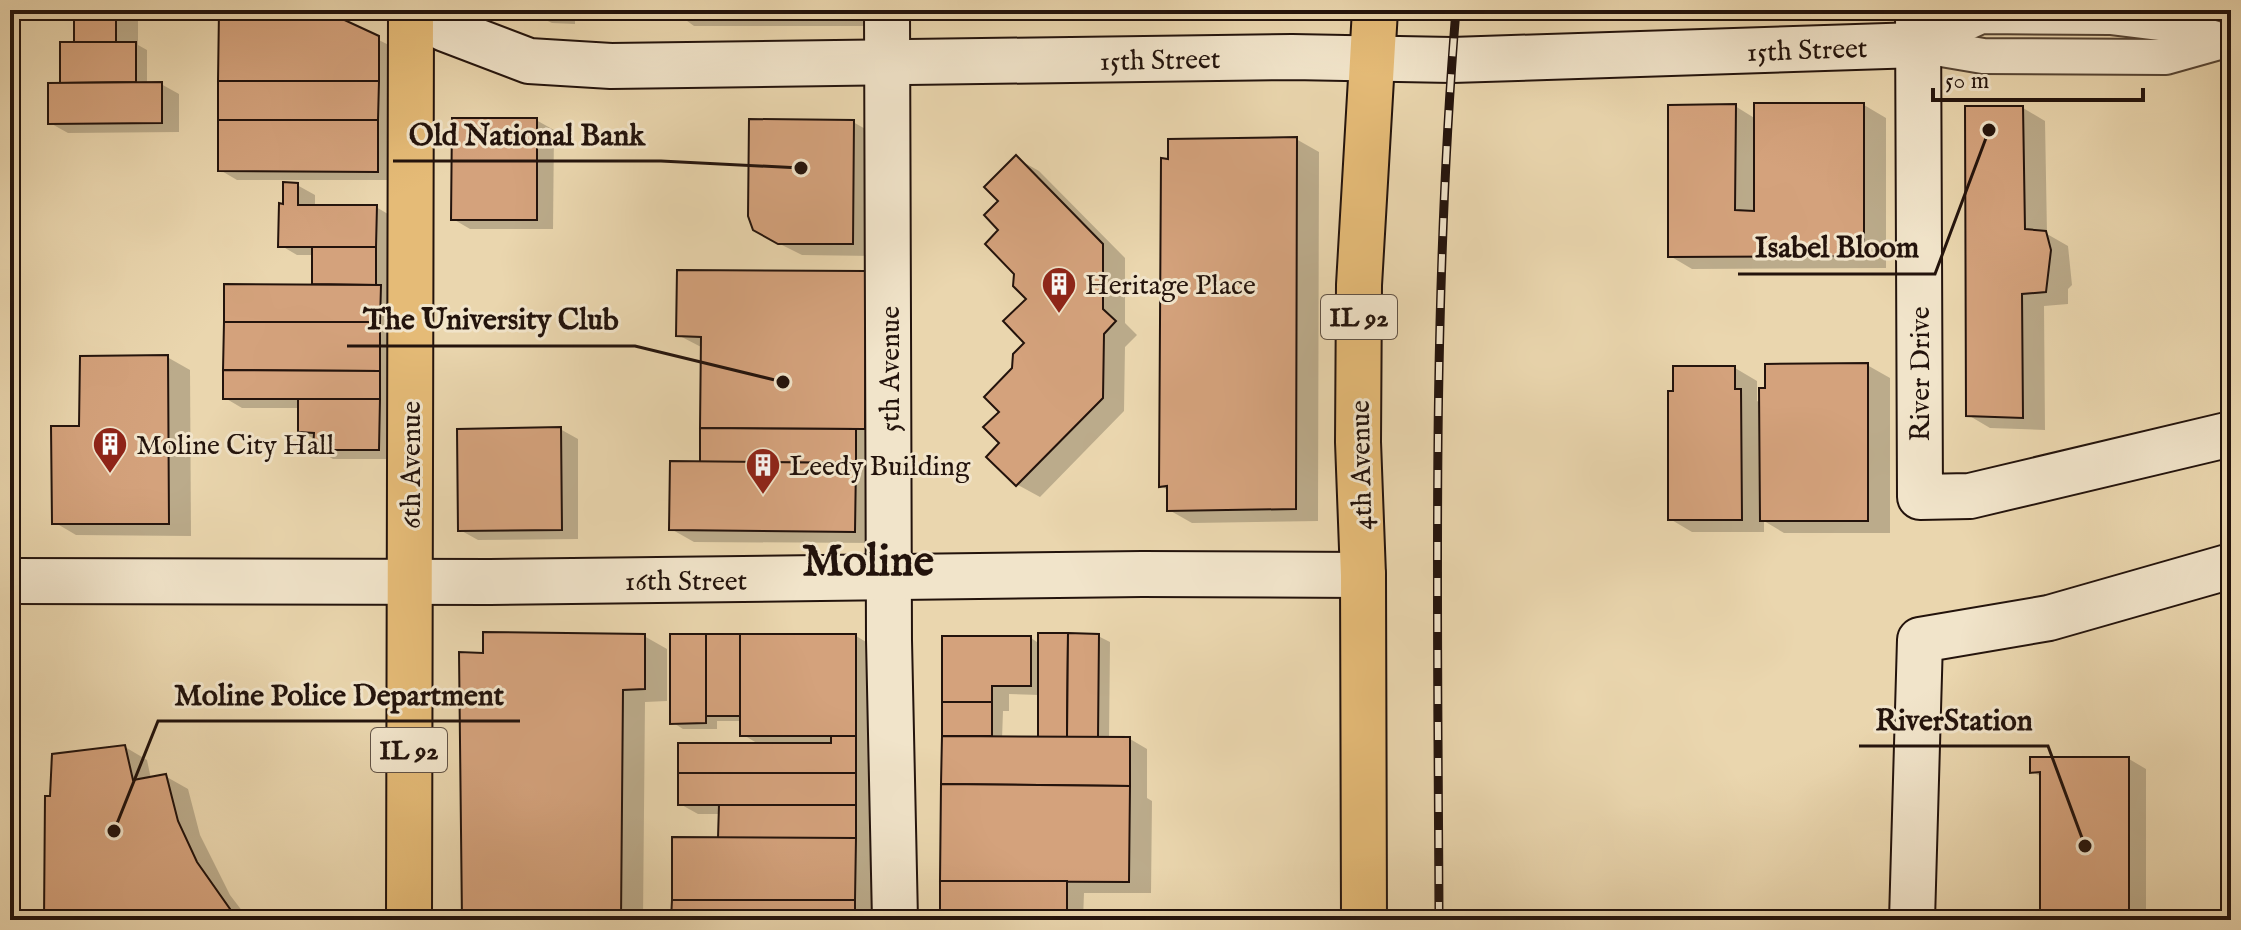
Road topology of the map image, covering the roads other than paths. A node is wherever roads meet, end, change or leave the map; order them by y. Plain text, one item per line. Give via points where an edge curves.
1 (412, 10) edge
2 (887, 10) edge
3 (1375, 10) edge
4 (1918, 27) edge
5 (1372, 60) junction
6 (888, 65) junction
7 (2231, 434) edge
8 (2230, 566) edge
9 (1363, 575) junction
10 (889, 579) junction
11 (410, 580) junction
12 (10, 581) edge
13 (409, 920) edge
14 (895, 920) edge
15 (1364, 920) edge
16 (1912, 920) edge

1 - 6 street, 15th Street via 445,29 529,61
1 - 11 main road, 6th Avenue / IL 92
2 - 6 street, 5th Avenue
3 - 5 main road, 4th Avenue / IL 92
4 - 4 street, 15th Street via 1983,56 2166,57 2223,41 2167,24 2110,17 1981,16
4 - 5 street, 15th Street via 1557,58
4 - 7 street, River Drive via 1920,497 1970,496
5 - 6 street, 15th Street
5 - 9 main road, 4th Avenue / IL 92 via 1359,285
6 - 10 street, 5th Avenue
8 - 16 street via 2049,618 1920,640
9 - 10 street, 16th Street
9 - 15 main road, 4th Avenue / IL 92
10 - 11 street, 16th Street
10 - 14 street, 5th Avenue
11 - 12 street, 16th Street
11 - 13 main road, 6th Avenue / IL 92

